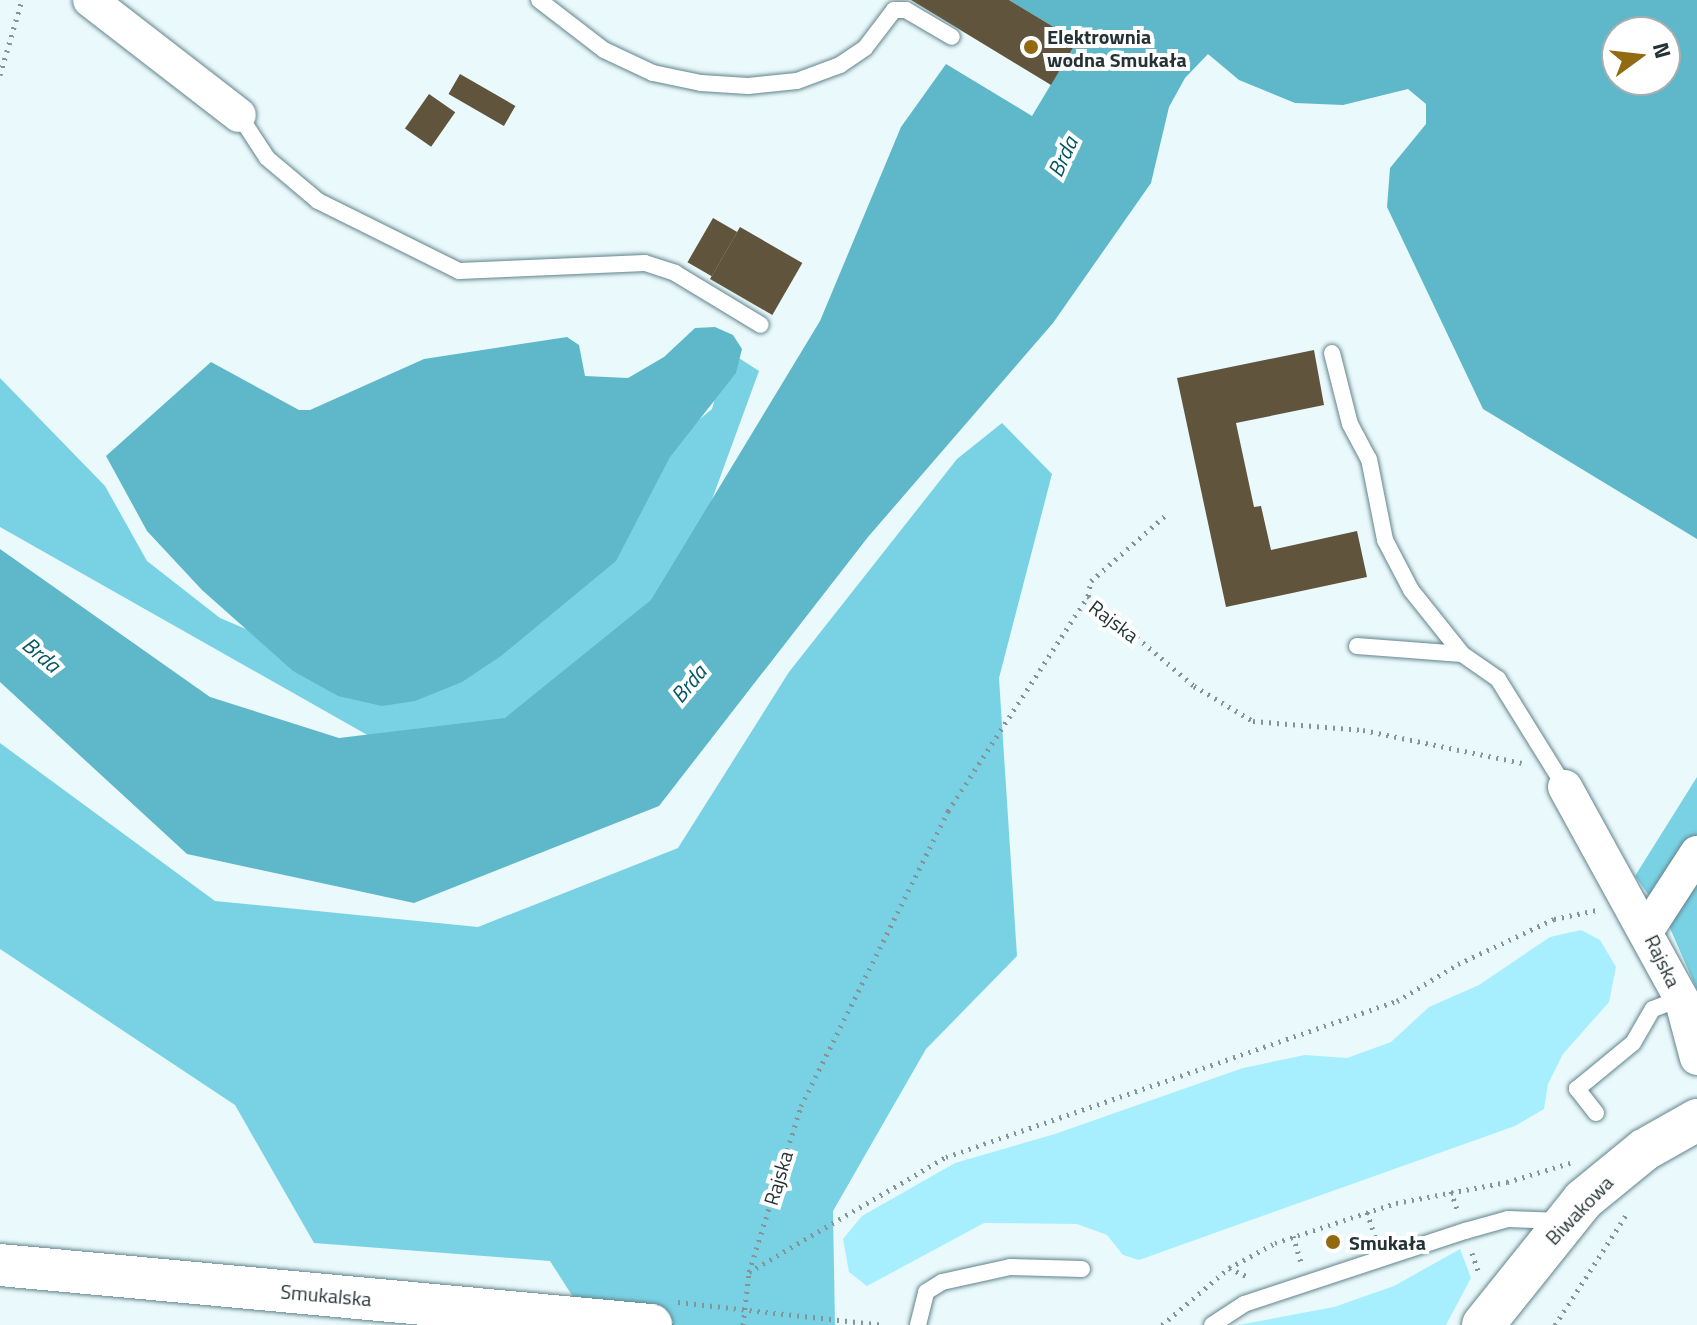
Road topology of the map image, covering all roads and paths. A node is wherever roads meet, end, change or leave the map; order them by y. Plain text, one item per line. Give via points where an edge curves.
1 (22, 0) edge
2 (90, 0) edge
3 (539, 0) edge
4 (952, 37) dead end
5 (0, 75) edge
6 (239, 115) joint
7 (761, 325) dead end
8 (1332, 353) dead end
9 (1167, 514) dead end
10 (1088, 596) junction
11 (1357, 646) dead end
12 (1462, 654) junction
13 (1565, 787) junction
14 (1697, 853) edge
15 (1640, 919) junction
16 (1681, 998) junction
17 (1697, 1058) edge
18 (1596, 1113) dead end
19 (1697, 1120) edge
20 (1577, 1160) dead end
21 (1451, 1191) junction
22 (1631, 1208) dead end
23 (1367, 1212) junction
24 (1563, 1221) junction
25 (1465, 1231) junction
26 (1293, 1236) junction
27 (1375, 1237) dead end
28 (1301, 1262) dead end
29 (0, 1265) edge
30 (1082, 1269) dead end
31 (749, 1272) junction
32 (1480, 1306) edge
33 (651, 1325) edge
34 (743, 1325) edge
35 (918, 1325) edge
36 (1162, 1325) edge
37 (1212, 1325) edge
38 (1555, 1325) edge

1 - 5 path
2 - 6 street
3 - 4 lane via 604,50 653,73 701,83 797,81 840,65 865,48 894,10 906,10
6 - 7 lane via 267,158 318,201 459,271 645,263 675,273
8 - 12 lane via 1350,424 1369,459 1385,540 1411,590
9 - 10 path via 1091,581
10 - 13 path, Rajska via 1194,686 1253,721 1363,730 1518,761
10 - 31 path, Rajska via 948,811 801,1106
11 - 12 lane
12 - 13 lane via 1498,679
13 - 15 street, Rajska
14 - 15 street
15 - 16 street, Rajska
15 - 31 path via 1554,919 1458,964 1397,1001 946,1157
16 - 17 street, Rajska
16 - 18 lane via 1653,1009 1633,1043 1577,1089
19 - 24 street, Biwakowa via 1627,1162
20 - 21 path via 1507,1182
21 - 23 path
21 - 25 path
22 - 38 path
23 - 26 path
23 - 27 path
24 - 25 lane via 1508,1219
24 - 32 street, Biwakowa
25 - 32 path
25 - 37 lane via 1244,1304
26 - 28 path
26 - 36 path via 1245,1257
29 - 33 street, Smukalska
30 - 35 lane via 1010,1267 942,1282 926,1292
31 - 34 path, Rajska

